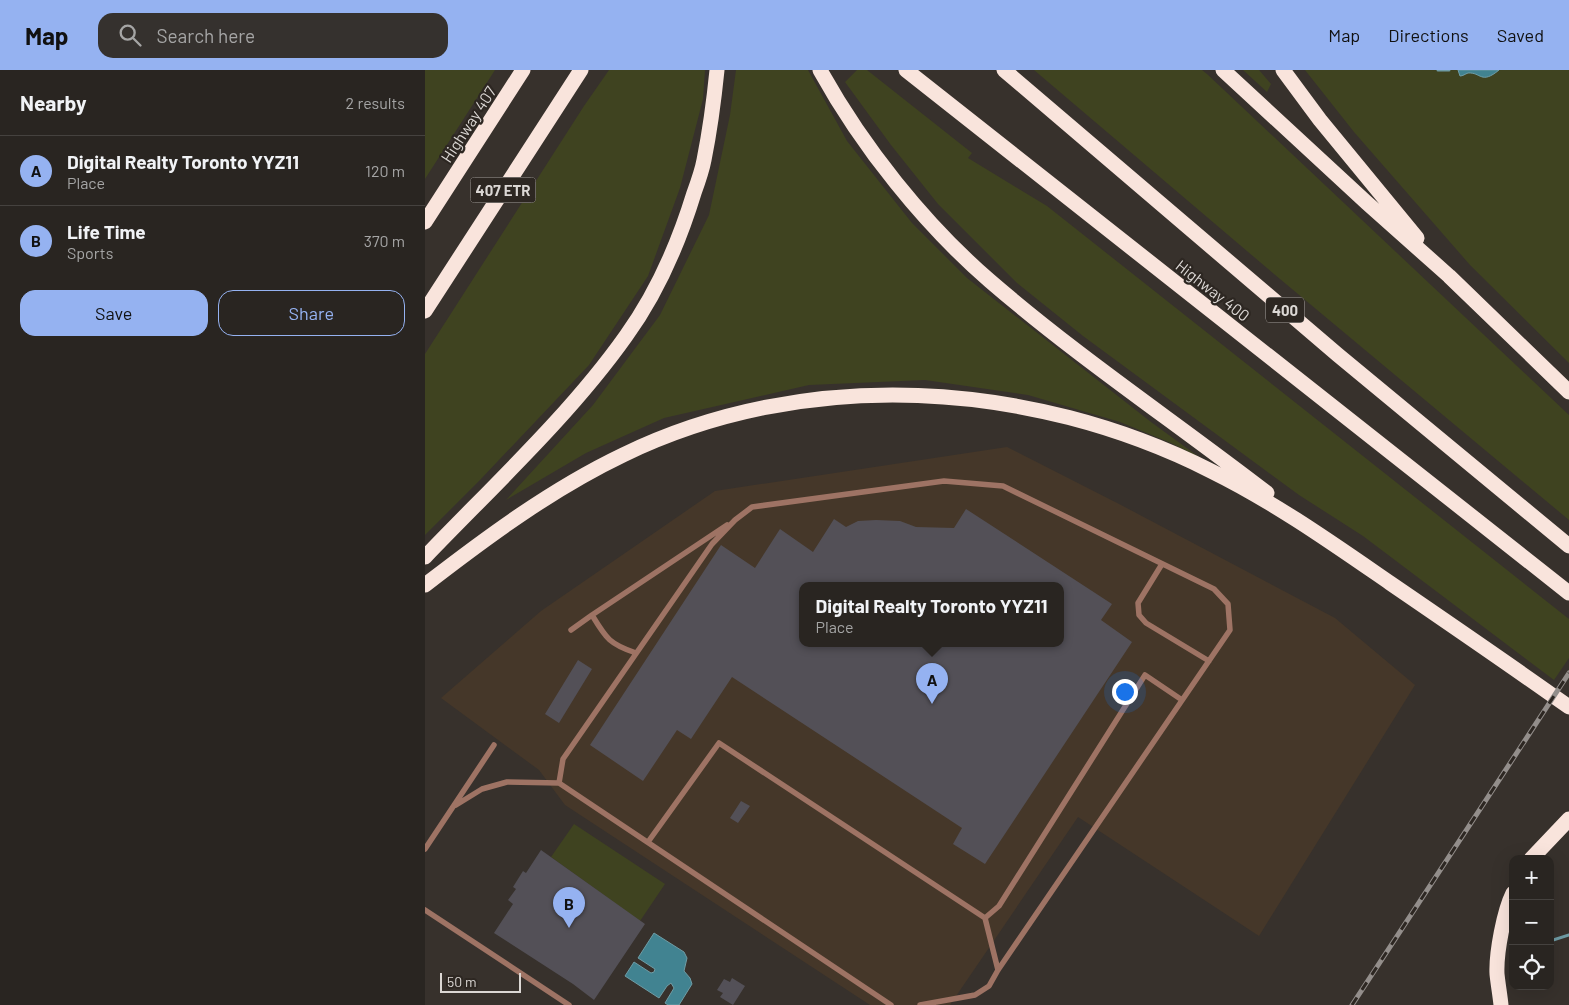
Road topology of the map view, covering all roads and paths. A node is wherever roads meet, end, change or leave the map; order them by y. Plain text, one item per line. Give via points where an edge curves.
1 (523, 70) edge
2 (581, 70) edge
3 (717, 70) edge
4 (820, 70) edge
5 (905, 70) edge
6 (1004, 70) edge
7 (1223, 70) edge
8 (1283, 70) edge
9 (425, 222) edge
10 (1449, 276) junction
11 (425, 311) edge
12 (1569, 392) edge
13 (735, 520) junction
14 (1321, 536) junction
15 (1569, 546) edge
16 (425, 557) edge
17 (1162, 564) junction
18 (425, 584) edge
19 (1569, 593) edge
20 (592, 615) junction
21 (571, 630) dead end
22 (636, 652) junction
23 (1209, 661) junction
24 (1182, 700) junction
25 (1569, 707) edge
26 (494, 745) dead end
27 (559, 783) junction
28 (454, 806) junction
29 (1569, 819) edge
30 (648, 842) junction
31 (425, 849) edge
32 (1535, 855) edge
33 (1509, 900) edge
34 (425, 910) edge
35 (985, 918) junction
36 (998, 970) junction
37 (569, 1005) edge
38 (891, 1005) edge
39 (920, 1005) edge
40 (1501, 1005) edge

1 - 9 highway, Highway 407 / 407 ETR
2 - 11 highway, 407 ETR
3 - 16 highway via 704,162 687,216 646,304 602,369
4 - 14 highway via 871,150 941,234 989,280
5 - 19 highway, Highway 400
6 - 15 highway, Highway 400 / 400 via 1345,361
7 - 10 highway
8 - 10 highway via 1320,120
10 - 12 highway
13 - 17 lane via 752,506 944,482 1003,486
13 - 20 lane
13 - 22 lane via 712,544
14 - 18 highway via 1210,470 1102,426 1037,410 971,399 878,395 755,409 655,441 570,484 514,519
14 - 25 highway
17 - 23 lane via 1214,589 1228,604 1229,630
17 - 23 lane via 1138,603 1139,615 1146,623
20 - 21 lane
20 - 22 lane via 605,638 621,648
22 - 27 lane via 563,759
23 - 24 lane
24 - 35 lane via 1145,676 999,906
24 - 36 lane
26 - 28 lane
27 - 28 lane via 507,782 482,789
27 - 30 lane
28 - 31 lane
29 - 32 highway
30 - 35 lane via 719,743
30 - 38 lane
33 - 40 highway via 1497,972
34 - 37 lane
35 - 36 lane
36 - 39 lane via 989,986 975,995

